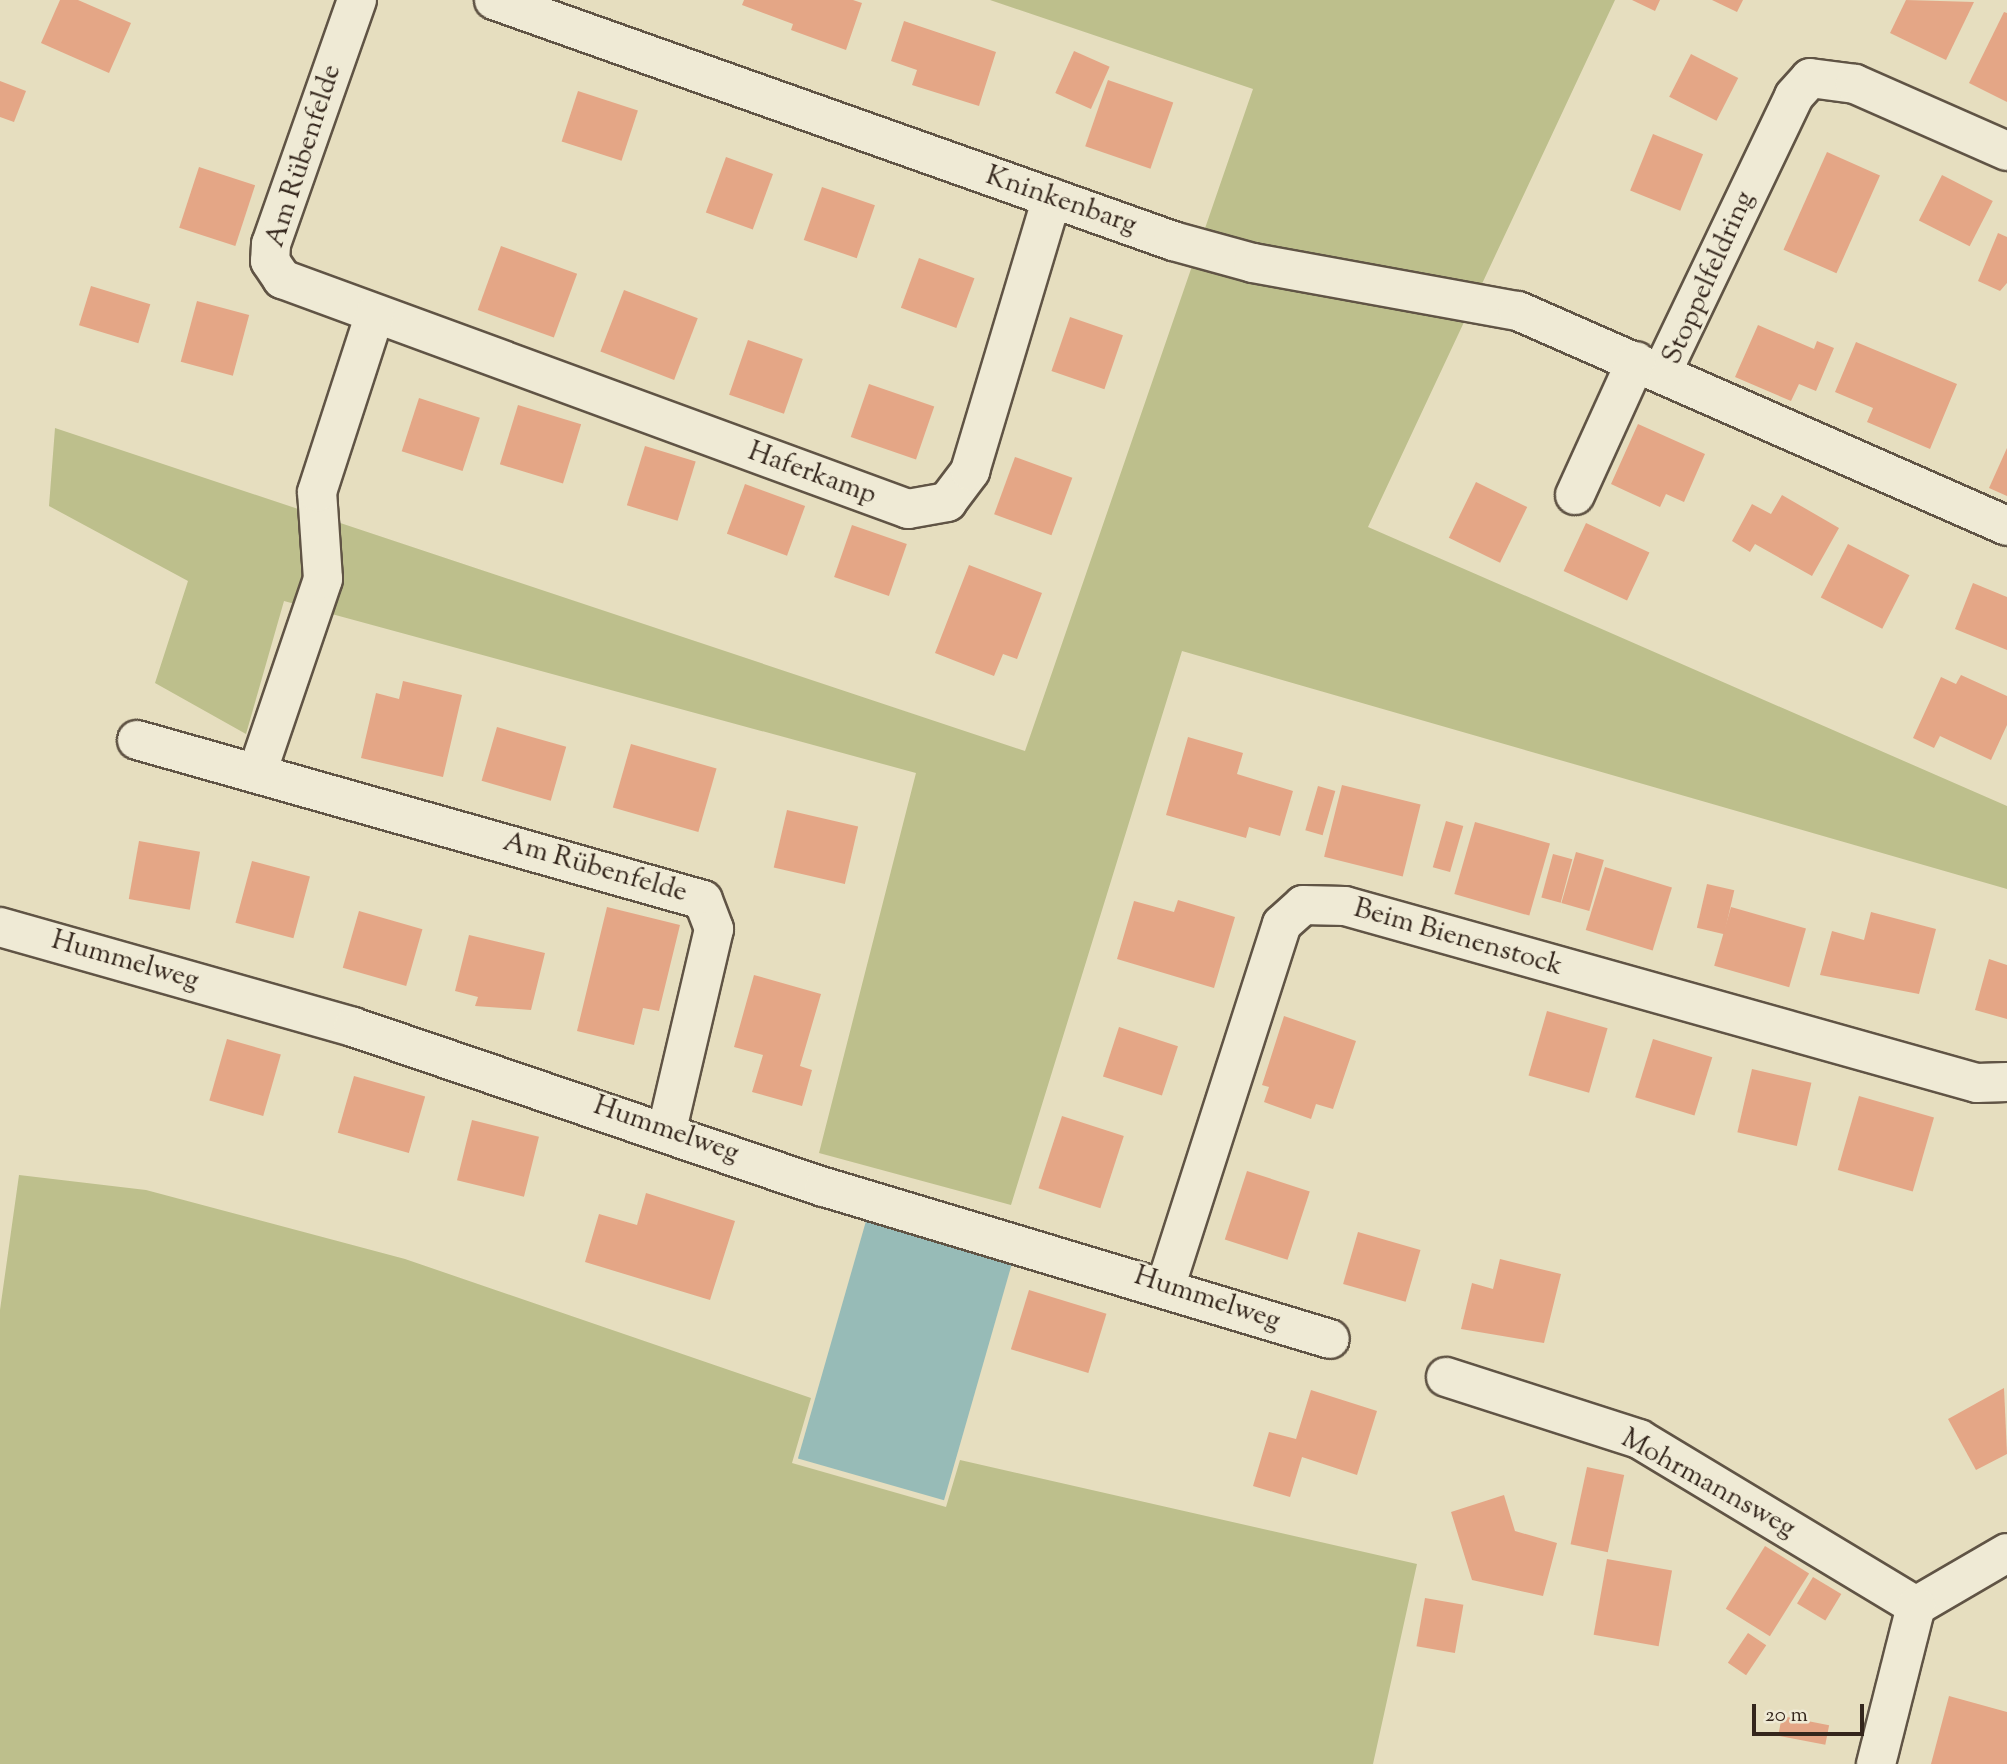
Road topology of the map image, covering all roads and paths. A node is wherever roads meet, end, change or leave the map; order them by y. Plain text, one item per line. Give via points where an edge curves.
1 (357, 0) edge
2 (495, 0) edge
3 (2007, 151) edge
4 (1052, 198) junction
5 (375, 314) junction
6 (1649, 367) junction
7 (1575, 495) dead end
8 (2007, 526) edge
9 (137, 740) dead end
10 (257, 773) junction
11 (0, 927) edge
12 (2007, 1082) edge
13 (667, 1129) junction
14 (1166, 1285) junction
15 (1330, 1339) dead end
16 (1447, 1377) dead end
17 (2007, 1553) edge
18 (1916, 1606) junction
19 (1876, 1764) edge

1 - 5 street, Am Rübenfelde via 270,261 282,279
2 - 4 street, Kninkenbarg
3 - 6 street, Stoppelfeldring via 1855,84 1810,78 1794,96
4 - 5 street, Haferkamp via 970,471 947,502 932,507 908,509
4 - 6 street, Kninkenbarg via 1253,263 1518,311
5 - 10 street via 317,492 323,579
6 - 7 street
6 - 8 street, Stoppelfeldring
9 - 10 street, Am Rübenfelde
10 - 13 street, Am Rübenfelde via 704,900 714,929
11 - 13 street, Hummelweg via 353,1027
12 - 14 street, Beim Bienenstock via 1977,1083 1345,906 1303,905 1282,924
13 - 14 street, Hummelweg via 824,1186
14 - 15 street, Hummelweg
16 - 18 street, Mohrmannsweg via 1639,1439
17 - 18 street
18 - 19 street

